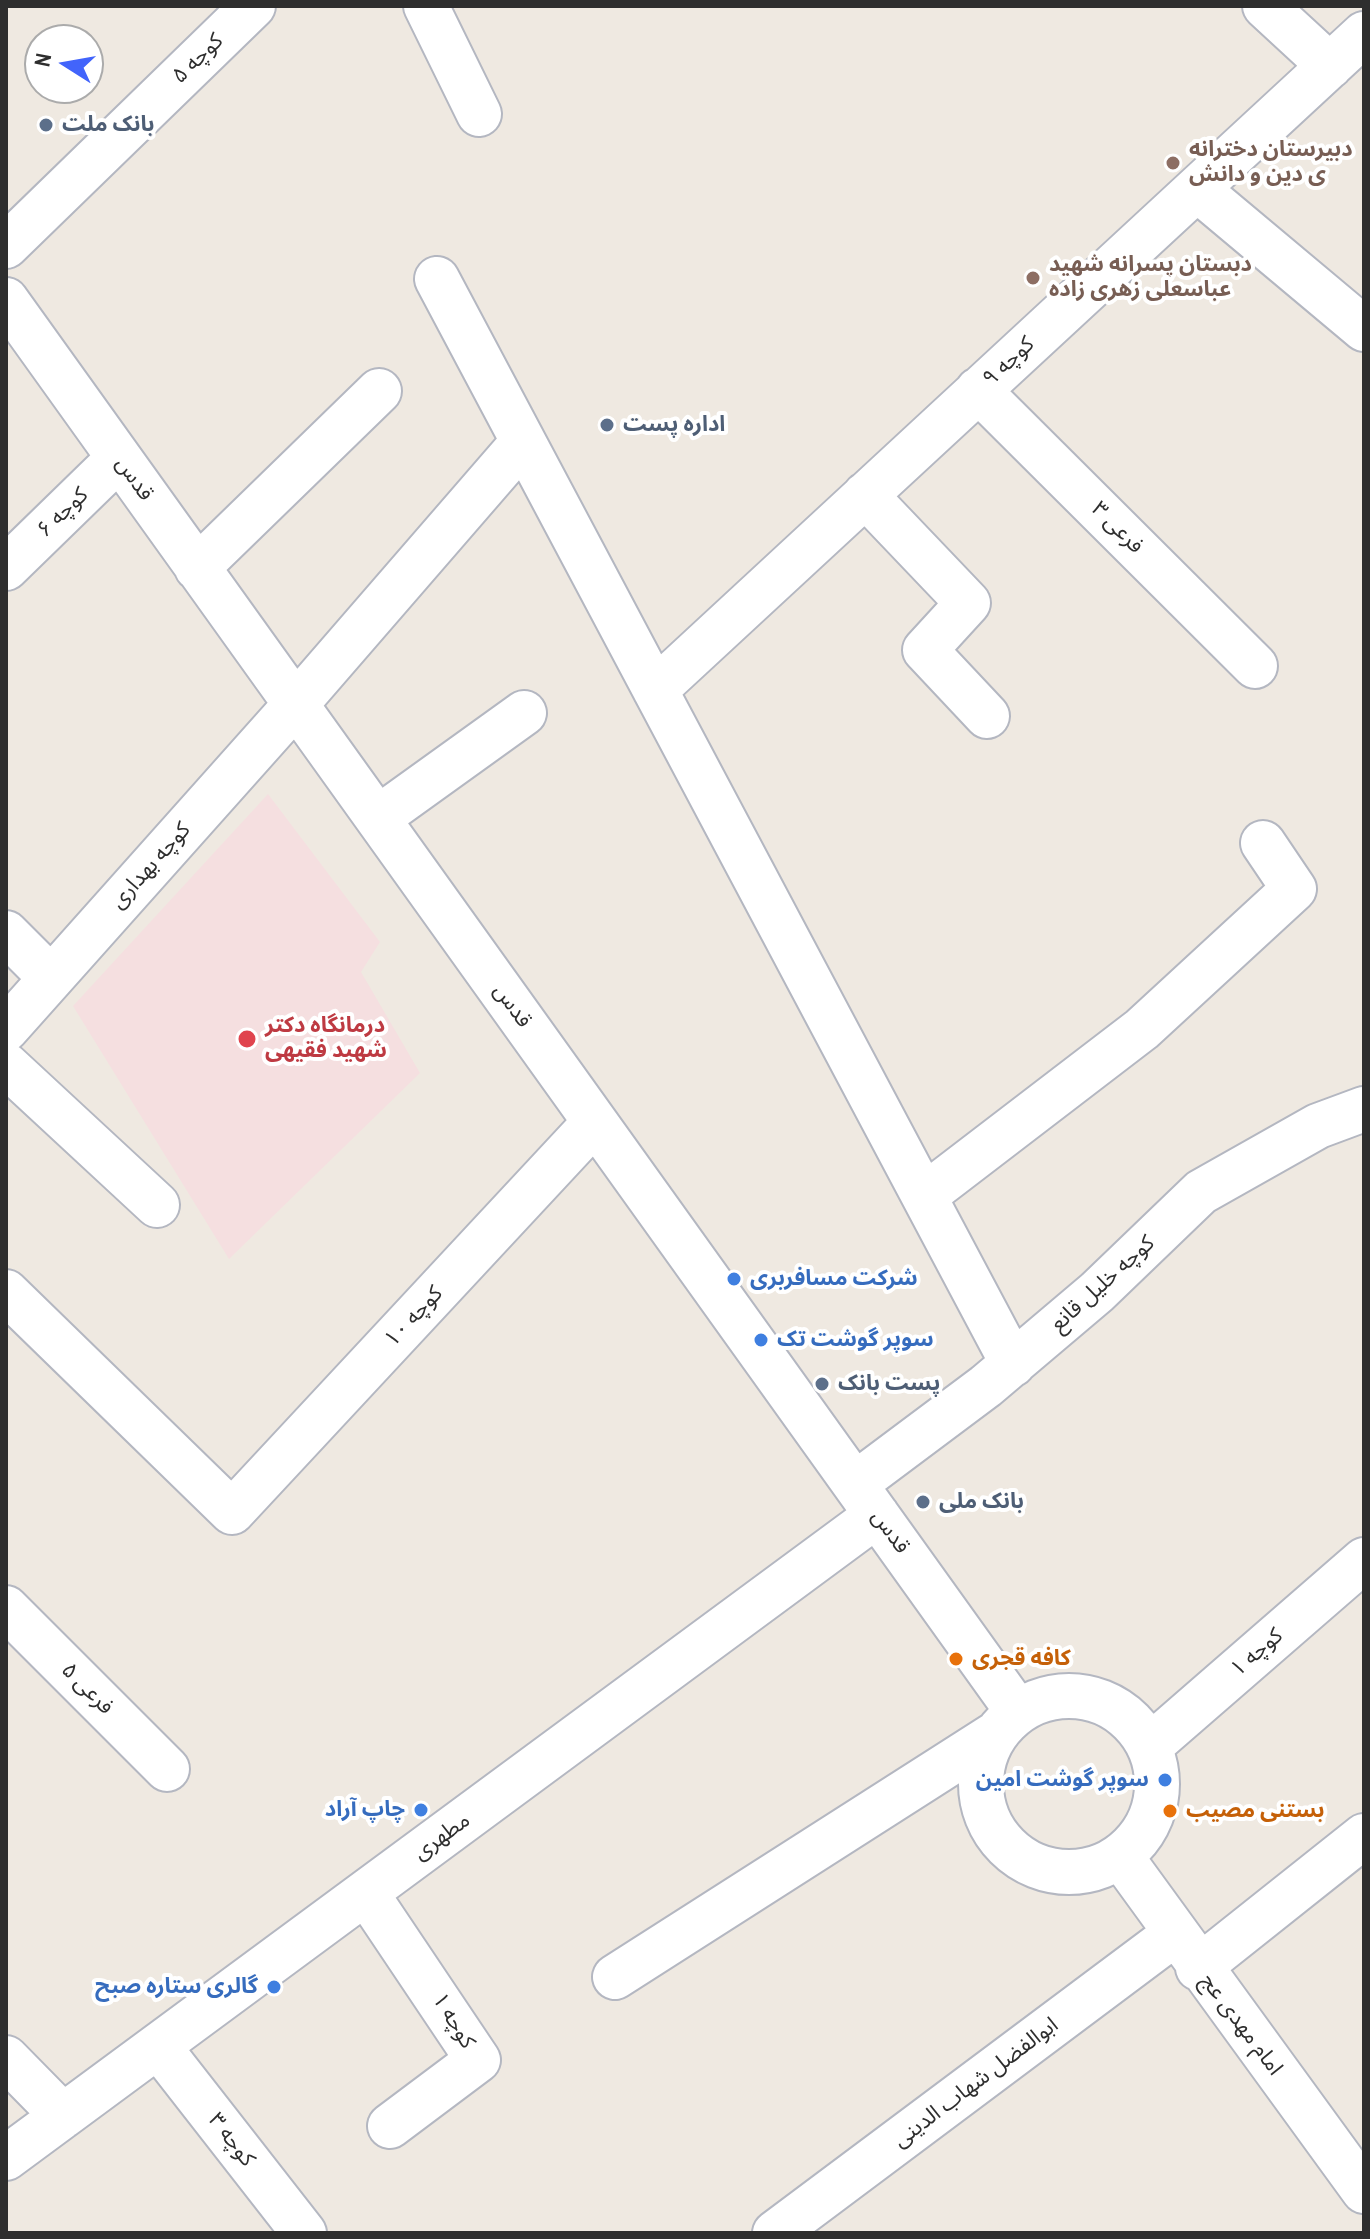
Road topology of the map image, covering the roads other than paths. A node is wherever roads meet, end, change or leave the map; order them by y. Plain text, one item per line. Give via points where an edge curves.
1 (253, 6) edge
2 (426, 6) edge
3 (1265, 6) edge
4 (1364, 34) edge
5 (1330, 66) junction
6 (479, 114) dead end
7 (1197, 189) junction
8 (6, 246) edge
9 (437, 279) dead end
10 (6, 300) edge
11 (1364, 329) edge
12 (978, 390) junction
13 (379, 391) dead end
14 (523, 442) junction
15 (119, 458) junction
16 (865, 495) junction
17 (6, 568) edge
18 (197, 568) junction
19 (1255, 666) dead end
20 (655, 690) junction
21 (296, 704) junction
22 (524, 713) dead end
23 (987, 716) dead end
24 (378, 818) junction
25 (1263, 843) dead end
26 (6, 933) edge
27 (51, 978) junction
28 (6, 1029) edge
29 (6, 1065) edge
30 (1364, 1109) edge
31 (595, 1122) junction
32 (924, 1196) junction
33 (157, 1205) dead end
34 (6, 1292) edge
35 (1013, 1364) junction
36 (866, 1500) junction
37 (1364, 1560) edge
38 (6, 1608) edge
39 (1008, 1722) junction
40 (1150, 1746) junction
41 (167, 1769) dead end
42 (1364, 1836) edge
43 (1121, 1857) junction
44 (366, 1893) junction
45 (1187, 1951) junction
46 (615, 1977) dead end
47 (158, 2046) junction
48 (6, 2058) edge
49 (63, 2116) junction
50 (390, 2126) dead end
51 (1349, 2142) edge
52 (6, 2158) edge
53 (1364, 2191) edge
54 (304, 2233) edge
55 (775, 2233) edge

1 - 8 street, کوچه ۵
2 - 6 street
3 - 5 street
4 - 5 street, کوچه ۹
5 - 7 street, کوچه ۹
7 - 11 street
7 - 12 street, کوچه ۹
9 - 14 street
10 - 15 street, قدس
12 - 16 street, کوچه ۹
12 - 19 street, فرعی ۳
13 - 18 street
14 - 20 street
14 - 21 street, کوچه بهداری
15 - 17 street, کوچه ۶
15 - 18 street, قدس
16 - 20 street, کوچه ۹
16 - 23 street via 968,603 925,650
18 - 21 street, قدس
20 - 32 street
21 - 24 street, قدس
21 - 27 street, کوچه بهداری
22 - 24 street
24 - 31 street, قدس
25 - 32 street via 1294,889 1142,1029
26 - 27 street
27 - 28 street, کوچه بهداری
29 - 33 street
30 - 35 street, کوچه خلیل قانع via 1318,1126 1201,1192
31 - 34 street, کوچه ۱۰ via 232,1512
31 - 36 street, قدس
32 - 35 street
35 - 36 street, کوچه خلیل قانع
36 - 39 street, قدس
36 - 44 street, مطهری
37 - 40 street, کوچه ۱
38 - 41 street, فرعی ۵
39 - 40 street via 1047,1697 1077,1696 1133,1720
39 - 43 street via 983,1761 981,1793 989,1822 1005,1848 1030,1865 1062,1874 1092,1872
39 - 46 street
40 - 43 street via 1157,1775 1155,1808
42 - 45 street, ابوالفضل شهاب الدینی
43 - 45 street, امام مهدی عج
44 - 47 street, مطهری
44 - 50 street, کوچه ۱ via 478,2060
45 - 51 street, امام مهدی عج
45 - 55 street, ابوالفضل شهاب الدینی
47 - 49 street, مطهری
47 - 54 street, کوچه ۳
48 - 49 street
49 - 52 street, مطهری
51 - 53 street, امام مهدی عج

